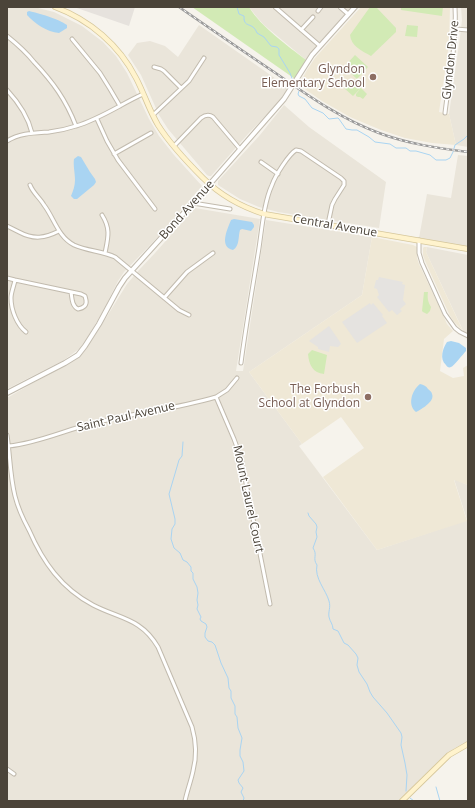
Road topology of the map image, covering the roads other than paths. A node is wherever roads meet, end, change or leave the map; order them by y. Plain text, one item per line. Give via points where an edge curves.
1 (55, 7) edge
2 (275, 7) edge
3 (321, 7) edge
4 (340, 7) edge
5 (355, 7) edge
6 (456, 7) edge
7 (318, 11) dead end
8 (348, 14) junction
9 (313, 16) dead end
10 (456, 29) junction
11 (301, 30) junction
12 (468, 30) edge
13 (7, 36) edge
14 (72, 39) dead end
15 (320, 46) junction
16 (204, 58) dead end
17 (154, 67) dead end
18 (181, 88) junction
19 (7, 90) edge
20 (143, 94) junction
21 (120, 106) junction
22 (445, 113) dead end
23 (153, 115) junction
24 (97, 119) junction
25 (76, 126) junction
26 (32, 133) junction
27 (151, 133) dead end
28 (7, 142) edge
29 (174, 146) junction
30 (240, 150) junction
31 (114, 154) junction
32 (261, 162) dead end
33 (278, 174) junction
34 (30, 185) dead end
35 (209, 185) junction
36 (192, 204) junction
37 (230, 209) dead end
38 (154, 210) dead end
39 (264, 214) junction
40 (102, 215) dead end
41 (328, 224) junction
42 (7, 226) edge
43 (59, 231) junction
44 (420, 240) junction
45 (468, 249) edge
46 (105, 253) junction
47 (213, 253) dead end
48 (131, 271) junction
49 (7, 278) edge
50 (15, 280) junction
51 (71, 292) junction
52 (164, 298) junction
53 (189, 315) dead end
54 (26, 332) dead end
55 (468, 336) edge
56 (241, 363) dead end
57 (237, 378) dead end
58 (7, 393) edge
59 (216, 397) junction
60 (7, 435) edge
61 (9, 446) junction
62 (270, 604) dead end
63 (468, 744) edge
64 (7, 769) edge
65 (14, 774) dead end
66 (185, 801) edge
67 (402, 801) edge

1 - 20 main road, Central Avenue via 85,21 106,38 125,60
2 - 11 street
3 - 7 street
4 - 8 street
5 - 8 street, Bond Avenue
6 - 10 street, Glyndon Drive
8 - 15 street, Bond Avenue
9 - 11 street
10 - 12 street
10 - 22 street, Glyndon Drive
11 - 15 street
13 - 25 street via 22,48 52,81
14 - 21 street via 103,77
15 - 30 street, Bond Avenue via 307,62 294,86
16 - 18 street
17 - 18 street via 164,71
18 - 23 street
19 - 26 street via 23,109
20 - 21 street
20 - 23 main road, Central Avenue
21 - 24 street
23 - 29 main road, Central Avenue
24 - 25 street
24 - 31 street
25 - 26 street
26 - 28 street via 17,136
27 - 31 street
29 - 30 street via 201,118 209,115
29 - 35 main road, Central Avenue
30 - 35 street, Bond Avenue
31 - 38 street
32 - 33 street
33 - 39 street via 269,192
33 - 41 street via 293,152 301,150 343,180 344,185 332,205
34 - 43 street
35 - 36 street, Bond Avenue
35 - 39 main road, Central Avenue via 246,208
36 - 37 street
36 - 48 street, Bond Avenue
39 - 41 main road, Central Avenue
39 - 56 street
40 - 46 street via 108,228
41 - 44 main road, Central Avenue
42 - 43 street via 20,233 38,237
43 - 46 street via 76,245
44 - 45 main road, Central Avenue
44 - 55 street via 419,253 422,263 445,314 455,328
46 - 48 street via 115,257
47 - 52 street via 187,272
48 - 52 street
48 - 58 street, Bond Avenue via 78,355
49 - 50 street
50 - 51 street
50 - 54 street via 12,308 20,326
51 - 51 street via 84,296 84,307 74,306
52 - 53 street
57 - 59 street, Saint Paul Avenue
59 - 61 street, Saint Paul Avenue via 96,422 35,441
59 - 62 street, Mount Laurel Court via 241,458
60 - 61 street
61 - 66 street via 18,506 48,566 66,586 84,599 137,624 150,635 158,647 194,734 194,770
63 - 67 main road via 449,755
64 - 65 street

